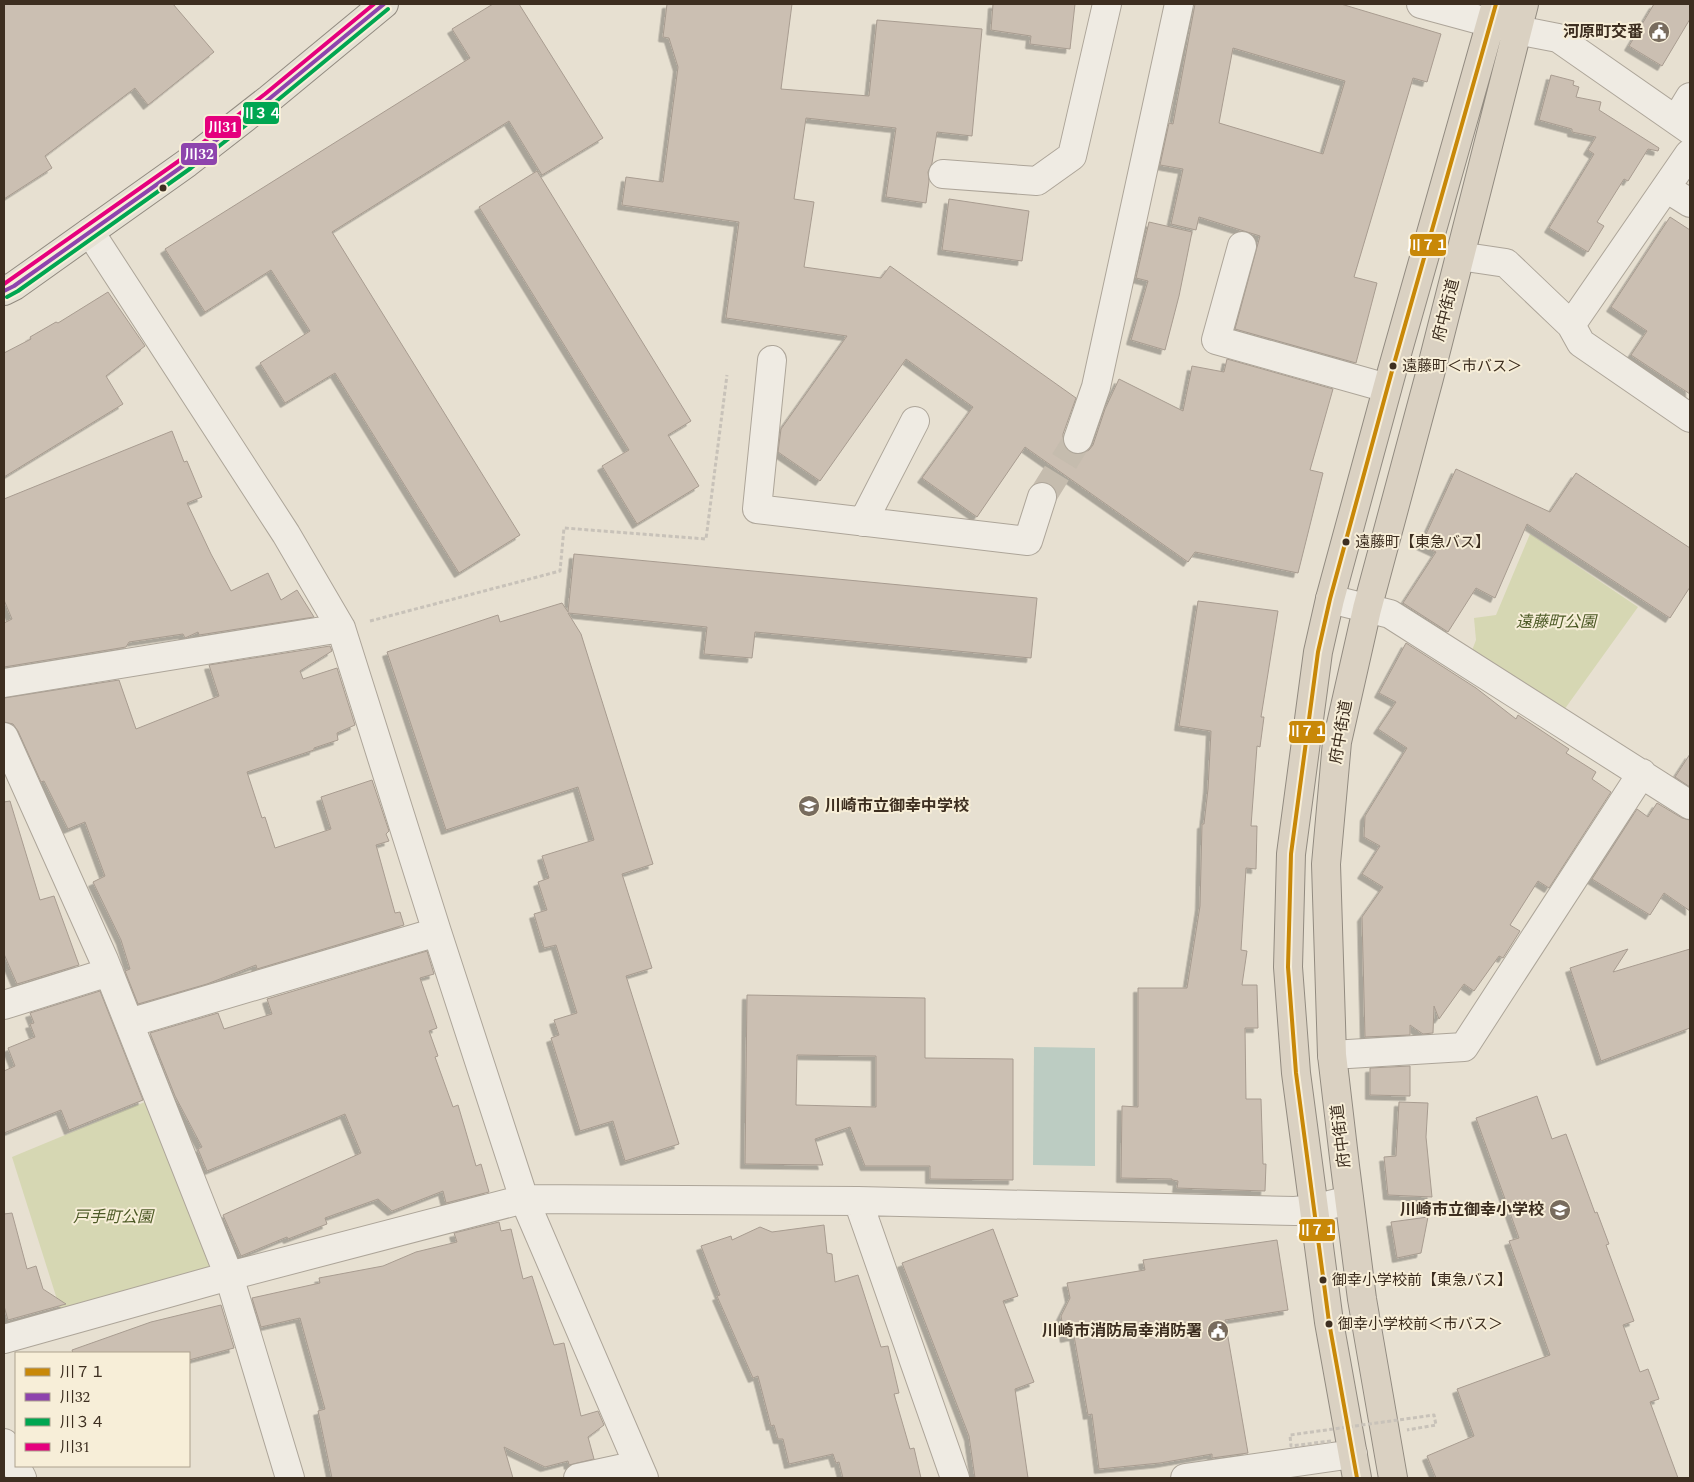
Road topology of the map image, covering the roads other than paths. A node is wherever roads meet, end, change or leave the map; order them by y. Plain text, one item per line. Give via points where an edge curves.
1 (384, 4) edge
2 (1107, 4) edge
3 (1179, 4) edge
4 (1421, 4) edge
5 (1524, 4) edge
6 (1501, 19) edge
7 (1690, 97) edge
8 (1685, 135) edge
9 (943, 174) dead end
10 (1666, 188) junction
11 (1690, 204) edge
12 (90, 232) junction
13 (1242, 246) dead end
14 (1459, 256) junction
15 (4, 291) edge
16 (1571, 325) junction
17 (772, 360) dead end
18 (1387, 388) junction
19 (1690, 418) edge
20 (914, 422) dead end
21 (1078, 439) tunnel mouth
22 (1042, 497) tunnel mouth
23 (863, 522) junction
24 (1330, 599) junction
25 (1367, 609) junction
26 (341, 628) junction
27 (4, 683) edge
28 (4, 738) edge
29 (1642, 773) junction
30 (1690, 805) edge
31 (437, 932) junction
32 (109, 972) junction
33 (4, 1005) edge
34 (129, 1023) junction
35 (1332, 1055) junction
36 (524, 1199) junction
37 (1349, 1200) junction
38 (858, 1201) junction
39 (1313, 1209) junction
40 (229, 1276) junction
41 (4, 1339) edge
42 (4, 1443) edge
43 (1347, 1458) edge
44 (15, 1464) edge
45 (641, 1472) edge
46 (290, 1478) edge
47 (578, 1478) edge
48 (955, 1478) edge
49 (1185, 1478) edge
50 (1393, 1478) edge

1 - 12 main road via 194,158
2 - 9 street via 1072,156 1037,181
3 - 21 street via 1096,387
4 - 6 street
5 - 6 highway, 府中街道
6 - 8 street via 1558,38
6 - 14 highway, 府中街道
6 - 18 highway, 府中街道
7 - 8 street
8 - 10 street
10 - 11 street
10 - 16 street
12 - 15 main road
12 - 26 street via 286,534
13 - 18 street via 1216,340
14 - 16 street via 1506,263
14 - 25 highway, 府中街道
16 - 19 street via 1581,343
17 - 23 street via 757,509
18 - 24 highway, 府中街道
20 - 23 street
22 - 23 street via 1028,541
24 - 25 street
24 - 39 highway, 府中街道 via 1318,652 1291,854 1288,967 1296,1073
25 - 29 street via 1390,614
25 - 35 highway, 府中街道 via 1337,742 1326,864
26 - 27 street
26 - 31 street
28 - 32 street
29 - 30 street
29 - 35 street via 1464,1048
31 - 34 street
31 - 36 street
32 - 33 street
32 - 34 street
34 - 40 street
35 - 37 highway, 府中街道
36 - 38 street
36 - 40 street
36 - 45 street
37 - 39 street
37 - 50 highway, 府中街道 via 1362,1299
38 - 39 street
38 - 48 street
39 - 43 highway, 府中街道
40 - 41 street
40 - 46 street
42 - 44 street
43 - 49 street
45 - 47 street

